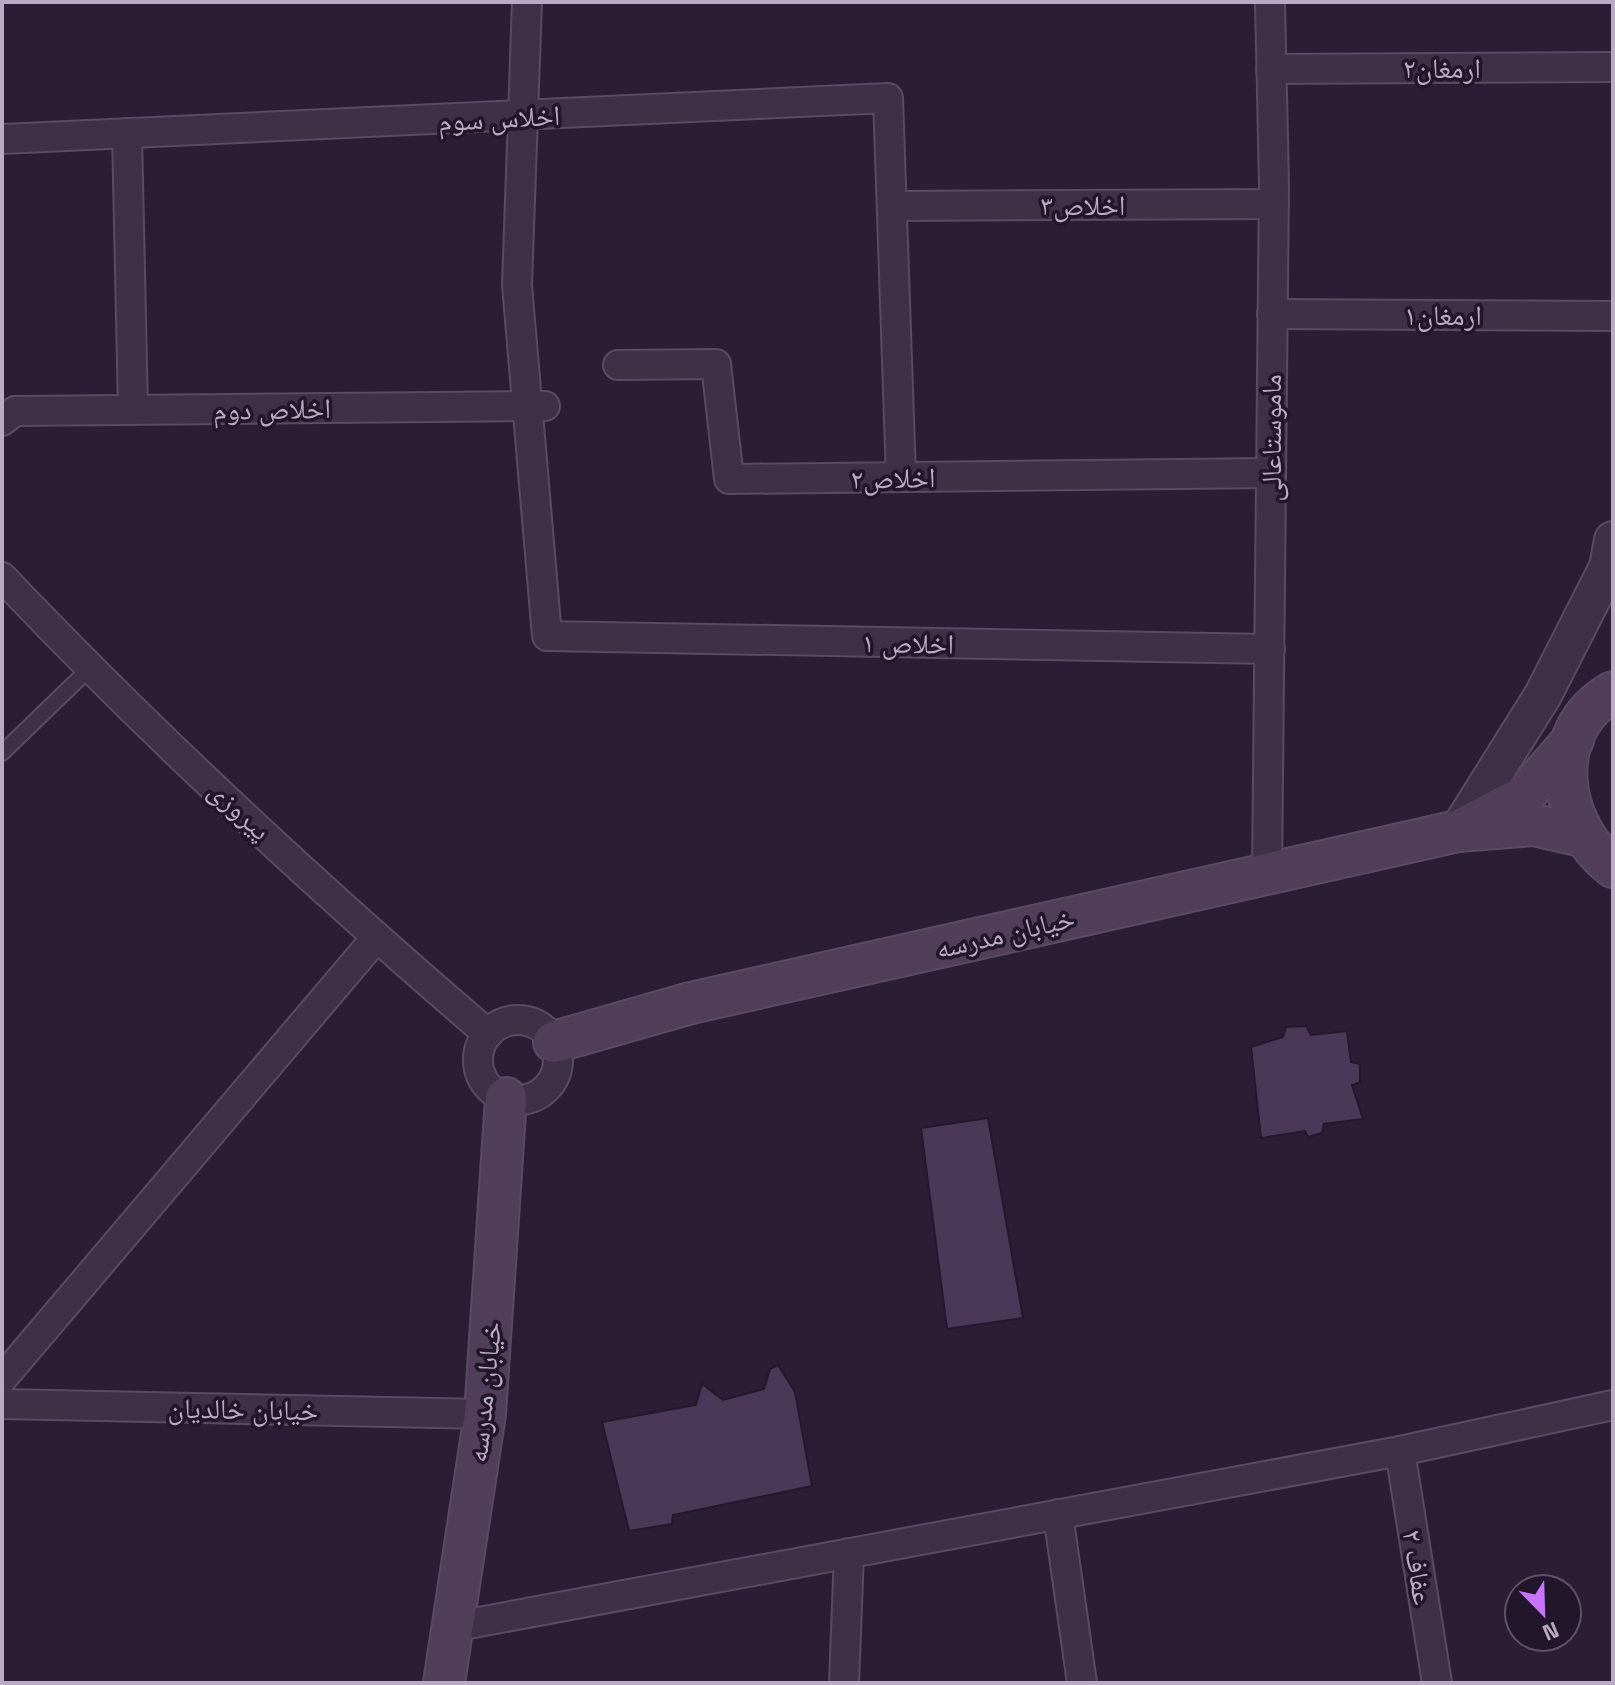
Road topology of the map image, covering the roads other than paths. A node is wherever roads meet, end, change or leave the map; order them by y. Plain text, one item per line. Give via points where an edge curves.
1 (527, 2) edge
2 (1270, 2) edge
3 (1613, 67) edge
4 (1271, 69) junction
5 (523, 117) junction
6 (127, 133) junction
7 (2, 139) edge
8 (1274, 204) junction
9 (892, 206) junction
10 (1272, 314) junction
11 (1613, 316) edge
12 (618, 365) dead end
13 (536, 406) junction
14 (133, 410) junction
15 (2, 421) edge
16 (1271, 473) junction
17 (901, 477) junction
18 (1613, 540) edge
19 (2, 577) edge
20 (1270, 649) junction
21 (89, 669) junction
22 (1613, 692) edge
23 (1573, 740) junction
24 (2, 753) edge
25 (1458, 831) junction
26 (1582, 836) junction
27 (1613, 867) edge
28 (1267, 874) junction
29 (376, 938) junction
30 (488, 1034) junction
31 (554, 1042) junction
32 (506, 1098) junction
33 (2, 1379) edge
34 (2, 1404) edge
35 (1613, 1405) edge
36 (485, 1414) junction
37 (1400, 1451) junction
38 (1058, 1514) junction
39 (849, 1553) junction
40 (452, 1627) junction
41 (444, 1683) edge
42 (844, 1683) edge
43 (1082, 1683) edge
44 (1437, 1683) edge

1 - 5 street
2 - 4 street, ماموستاعالی
3 - 4 street, ارمغان۲
4 - 8 street, ماموستاعالی
5 - 6 street, اخلاس سوم
5 - 9 street, اخلاس سوم via 888,98
5 - 13 street via 517,285
6 - 7 street, اخلاس سوم
6 - 14 street
8 - 9 street, اخلاص۳
8 - 10 street, ماموستاعالی
9 - 17 street
10 - 11 street, ارمغان۱
10 - 16 street, ماموستاعالی
12 - 17 street, اخلاص۲ via 716,364 729,479
13 - 14 street, اخلاص دوم
13 - 20 street, اخلاص ۱ via 547,636
14 - 15 street, اخلاص دوم via 15,411
16 - 17 street, اخلاص۲
16 - 20 street, ماموستاعالی
18 - 25 street via 1608,567 1543,695
19 - 21 street, پیروزی
20 - 28 street, ماموستاعالی
21 - 24 lane
21 - 29 street, پیروزی
22 - 23 main road via 1587,715
23 - 25 main road via 1523,797
23 - 26 main road via 1566,773 1568,806
25 - 26 main road via 1534,825
25 - 28 main road, خیابان مدرسه
26 - 27 main road
28 - 31 main road, خیابان مدرسه via 691,1003
29 - 30 street, پیروزی
29 - 33 street
30 - 31 street via 510,1021 523,1021 536,1024
30 - 32 street via 478,1057 479,1070 494,1092
31 - 32 street via 558,1067 553,1080 533,1098
32 - 36 main road, خیابان مدرسه
34 - 36 street, خیابان خالدیان
35 - 37 street
36 - 40 main road, خیابان مدرسه
37 - 38 street
37 - 44 street, عفاف ۲
38 - 39 street
38 - 43 street
39 - 40 street
39 - 42 street
40 - 41 main road, خیابان مدرسه

